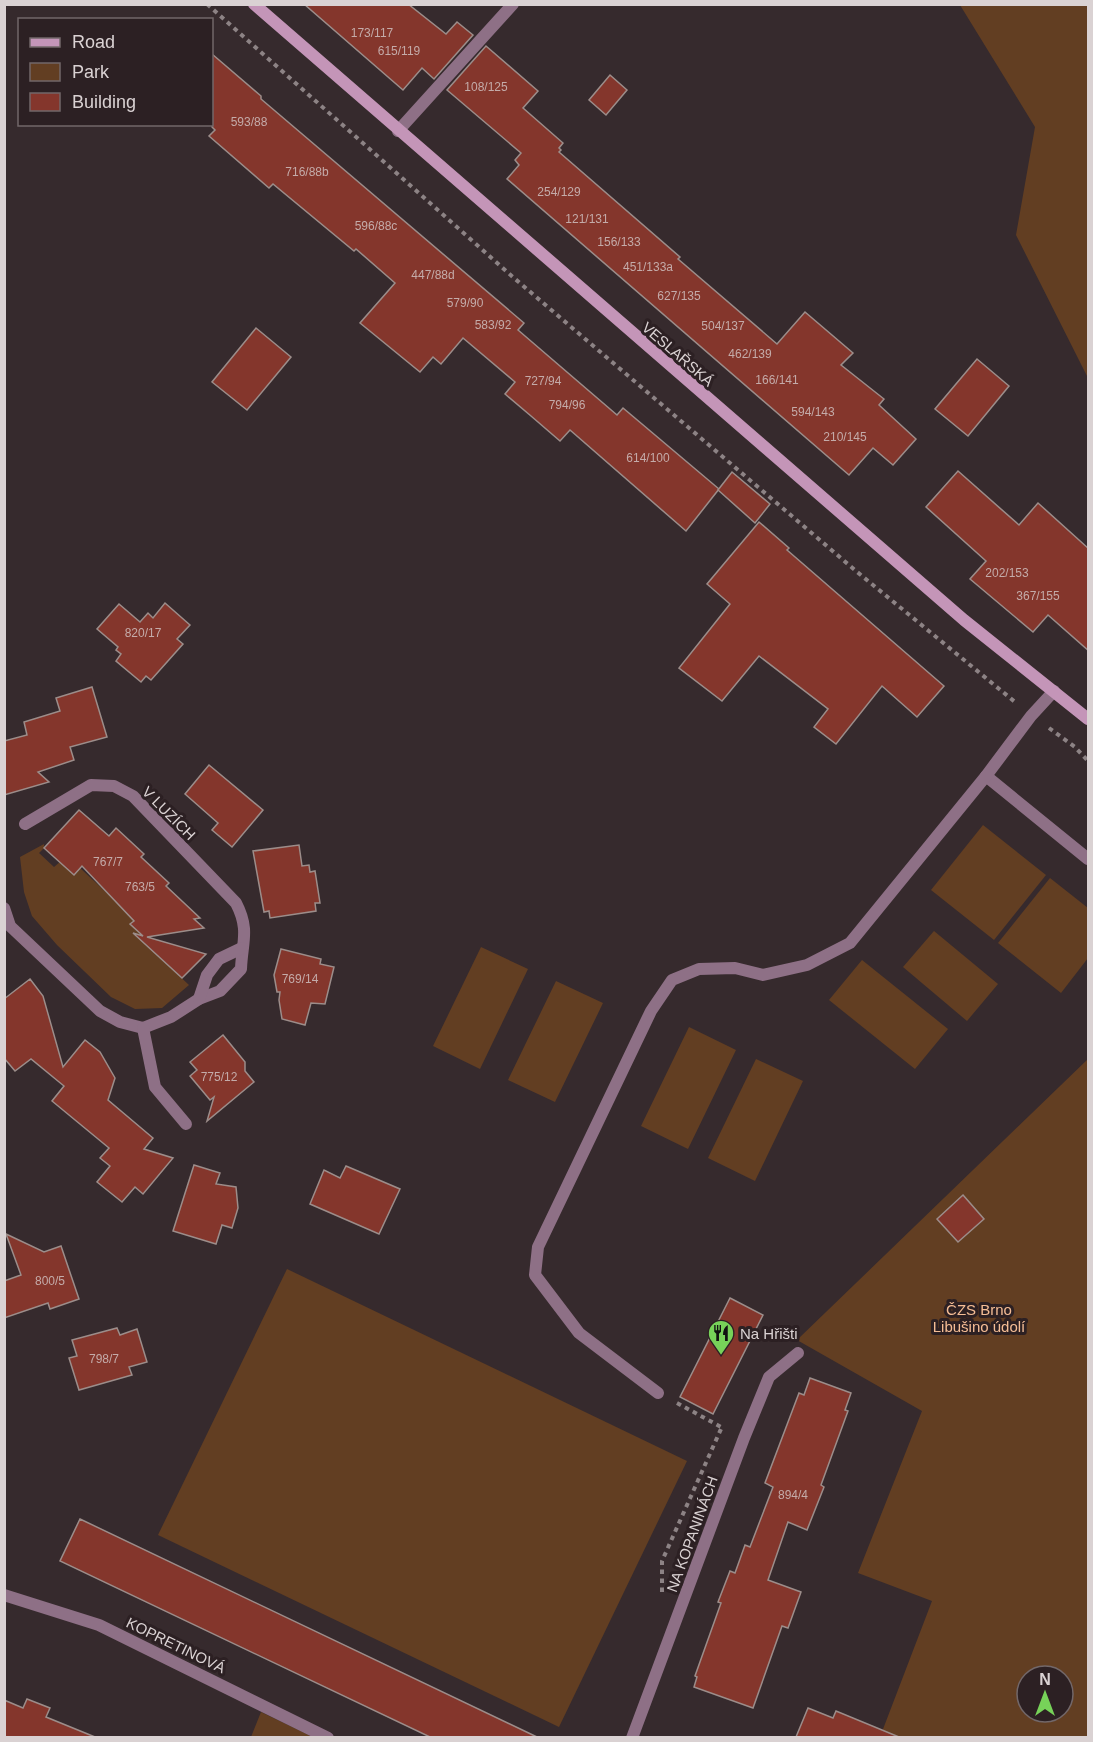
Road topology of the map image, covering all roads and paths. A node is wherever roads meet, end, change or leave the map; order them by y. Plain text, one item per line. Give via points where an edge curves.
1 (207, 4) edge
2 (254, 4) edge
3 (513, 4) edge
4 (398, 131) junction
5 (1054, 691) junction
6 (1031, 716) junction
7 (1089, 719) edge
8 (1089, 761) edge
9 (986, 776) junction
10 (25, 824) dead end
11 (1089, 859) edge
12 (4, 908) edge
13 (242, 948) junction
14 (199, 999) junction
15 (143, 1028) junction
16 (186, 1124) dead end
17 (798, 1353) dead end
18 (658, 1393) joint
19 (4, 1595) edge
20 (662, 1596) dead end
21 (327, 1737) edge
22 (632, 1737) edge

1 - 6 path via 514,278
2 - 4 street, VESLAŘSKÁ
3 - 4 street
4 - 5 street, VESLAŘSKÁ via 964,620
5 - 6 street
5 - 7 street, VESLAŘSKÁ
6 - 8 path
6 - 9 street
9 - 11 street
9 - 18 street via 850,943 807,965 763,975 735,968 699,969 672,980 651,1011 538,1247 535,1275 579,1333
10 - 13 street, V LUZÍCH via 91,785 114,786 133,796 236,903 244,918 246,934
12 - 15 street via 10,926 100,1011
13 - 14 street via 219,959 207,975
13 - 14 street, V LUZÍCH via 241,969 220,991
14 - 15 street, V LUZÍCH via 171,1017
15 - 16 street via 155,1087
17 - 22 street, NA KOPANINÁCH via 769,1377
18 - 20 path via 722,1427 662,1561
19 - 21 street, KOPRETINOVÁ via 99,1625

